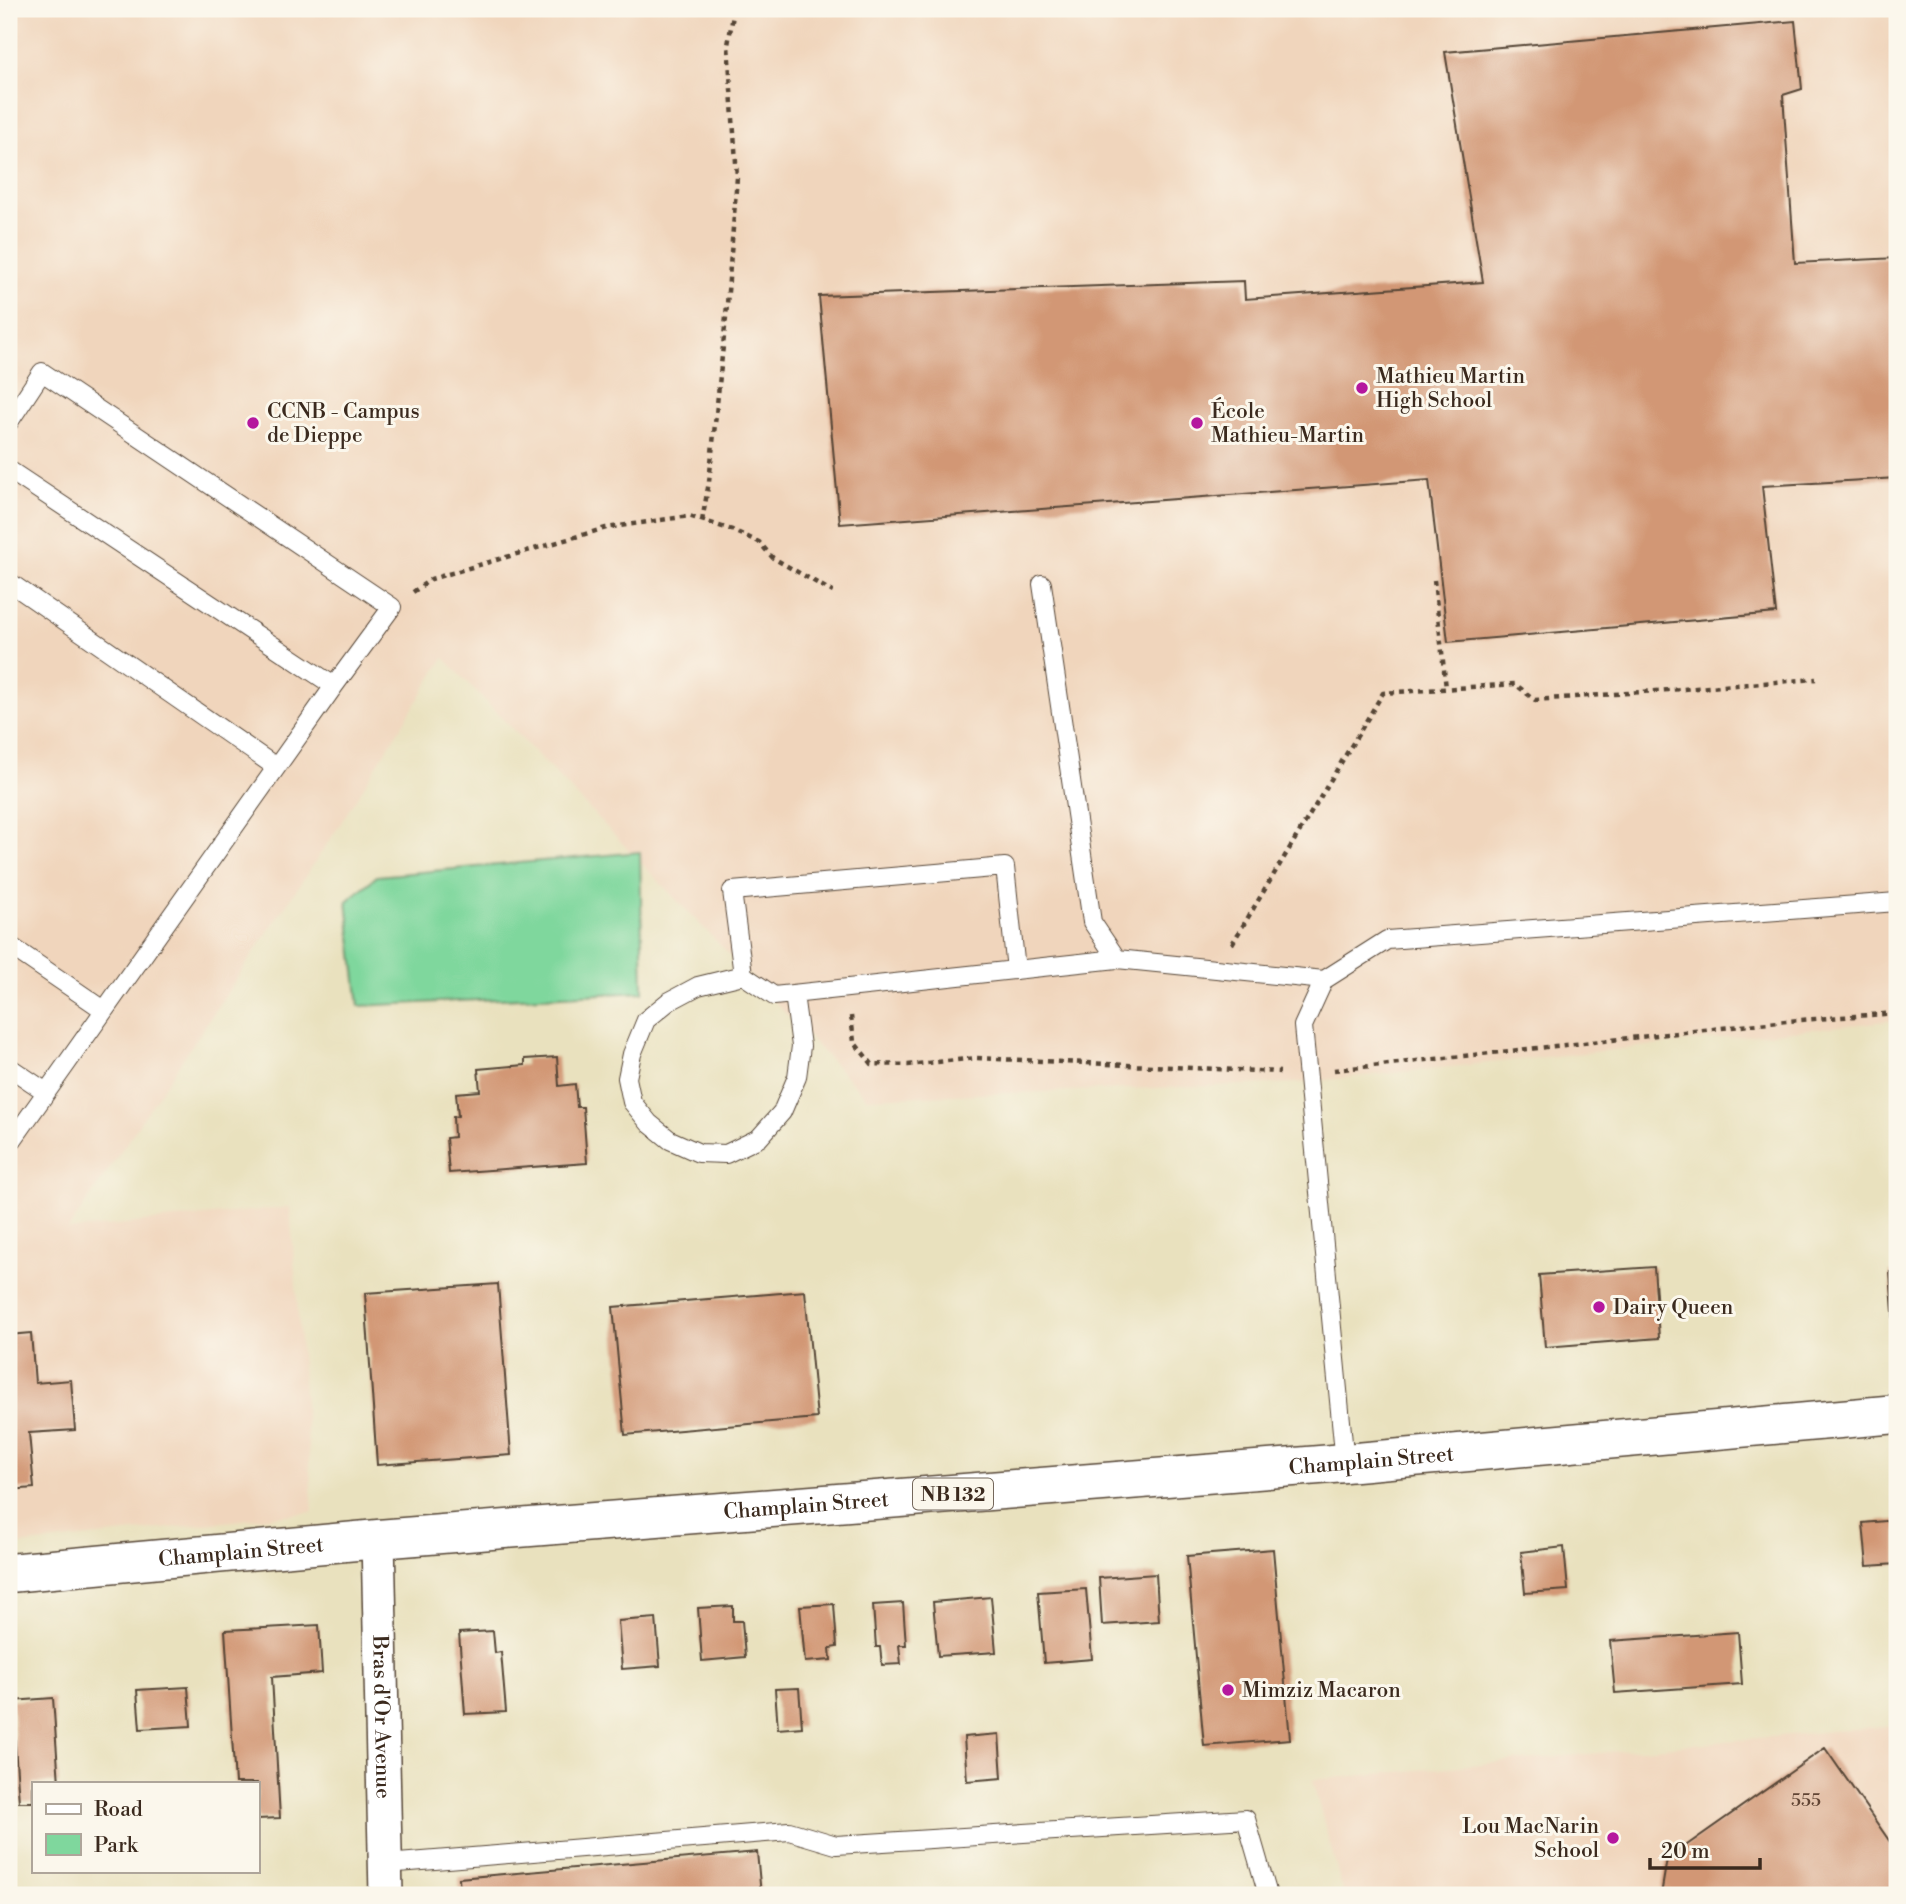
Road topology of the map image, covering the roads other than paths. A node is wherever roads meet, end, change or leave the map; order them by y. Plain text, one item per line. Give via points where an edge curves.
1 (9, 422) edge
2 (9, 470) edge
3 (9, 582) edge
4 (1042, 584) dead end
5 (334, 686) junction
6 (276, 767) junction
7 (1897, 902) edge
8 (9, 945) edge
9 (1117, 959) junction
10 (1016, 970) junction
11 (743, 975) junction
12 (1324, 980) junction
13 (794, 994) junction
14 (104, 1010) junction
15 (9, 1067) edge
16 (46, 1092) junction
17 (9, 1145) edge
18 (1897, 1414) edge
19 (1345, 1463) junction
20 (378, 1539) junction
21 (9, 1573) edge
22 (386, 1880) edge
23 (1268, 1895) edge

1 - 5 lane via 42,372 392,607
2 - 5 lane
3 - 6 lane
4 - 9 lane via 1092,922
5 - 6 lane
6 - 14 lane
7 - 12 lane via 1387,940
8 - 14 lane
9 - 10 lane
9 - 12 lane
10 - 11 lane via 1005,867 733,891
10 - 13 lane
11 - 13 lane via 774,996
11 - 13 lane via 698,986 668,1002 646,1020 632,1055 627,1078 632,1102 670,1140 698,1153 726,1154 759,1138 782,1112 797,1077 801,1046
12 - 19 lane via 1303,1026
14 - 16 lane
15 - 16 lane
16 - 17 lane
18 - 19 main road, Champlain Street / NB 132
19 - 20 main road, Champlain Street / NB 132
20 - 21 main road, Champlain Street / NB 132
20 - 22 street, Bras d'Or Avenue
22 - 23 lane via 789,1831 836,1846 1246,1819

